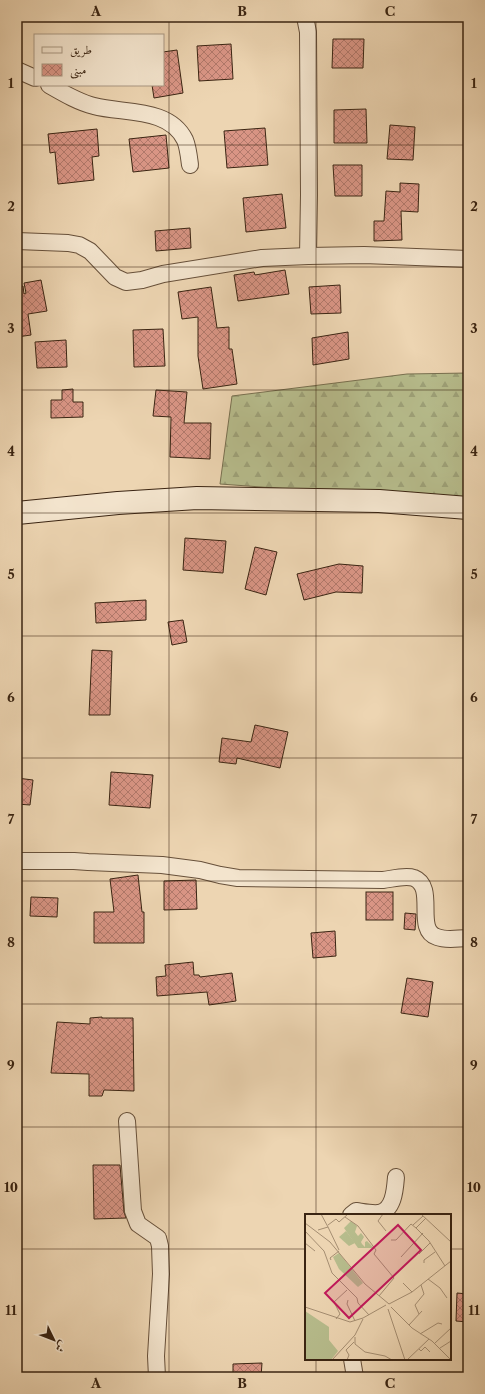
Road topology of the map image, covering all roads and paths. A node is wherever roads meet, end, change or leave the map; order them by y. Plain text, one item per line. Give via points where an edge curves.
1 (305, 17) edge
2 (17, 70) edge
3 (34, 78) edge
4 (51, 86) edge
5 (190, 165) dead end
6 (17, 241) edge
7 (308, 256) junction
8 (468, 259) edge
9 (468, 508) edge
10 (17, 513) edge
11 (17, 861) edge
12 (468, 938) edge
13 (127, 1121) dead end
14 (396, 1177) dead end
15 (352, 1214) edge
16 (352, 1360) edge
17 (157, 1377) edge
18 (355, 1377) edge

1 - 7 street via 308,39
2 - 3 street
4 - 5 street via 93,106 158,117 177,129 186,141
6 - 7 street via 79,245 90,251 115,277 126,282 262,258
7 - 8 street via 364,255
9 - 10 street via 379,501 197,498
11 - 12 street via 74,860 162,864 238,878 414,878 424,889 426,926 430,934 437,938
13 - 17 street via 133,1211 138,1224 158,1238 160,1246
14 - 15 street via 394,1194 389,1206 380,1213 356,1211
16 - 18 street

